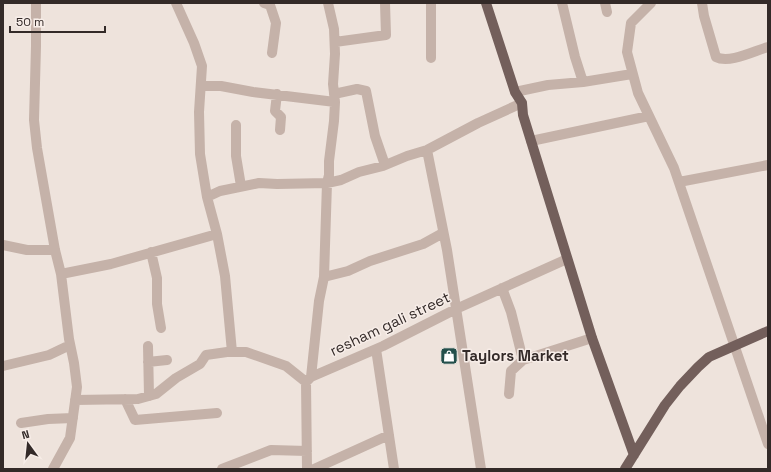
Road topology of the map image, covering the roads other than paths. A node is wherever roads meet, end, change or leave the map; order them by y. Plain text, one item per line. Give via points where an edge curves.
1 (36, 3) edge
2 (176, 3) edge
3 (264, 3) edge
4 (328, 3) edge
5 (385, 3) edge
6 (432, 3) edge
7 (486, 3) edge
8 (562, 3) edge
9 (651, 3) edge
10 (702, 3) edge
11 (335, 42) junction
12 (768, 47) edge
13 (272, 53) dead end
14 (430, 58) dead end
15 (632, 74) junction
16 (583, 82) junction
17 (202, 86) junction
18 (515, 92) junction
19 (277, 94) junction
20 (334, 98) junction
21 (522, 103) junction
22 (649, 116) junction
23 (236, 125) dead end
24 (280, 130) dead end
25 (531, 141) junction
26 (427, 150) junction
27 (385, 165) junction
28 (768, 165) edge
29 (679, 182) junction
30 (327, 183) junction
31 (241, 186) junction
32 (207, 196) junction
33 (443, 233) junction
34 (217, 234) junction
35 (3, 245) edge
36 (55, 250) junction
37 (151, 252) junction
38 (567, 259) junction
39 (61, 274) junction
40 (324, 276) junction
41 (502, 288) junction
42 (456, 309) junction
43 (161, 328) dead end
44 (768, 332) edge
45 (592, 338) junction
46 (70, 345) junction
47 (148, 346) dead end
48 (734, 346) junction
49 (376, 349) junction
50 (232, 352) junction
51 (167, 360) dead end
52 (523, 360) junction
53 (148, 362) junction
54 (3, 366) edge
55 (309, 380) junction
56 (509, 394) dead end
57 (149, 396) junction
58 (125, 399) junction
59 (75, 400) junction
60 (217, 413) dead end
61 (73, 418) junction
62 (21, 424) dead end
63 (389, 435) junction
64 (767, 438) edge
65 (307, 451) junction
66 (634, 455) junction
67 (53, 469) edge
68 (222, 469) edge
69 (307, 469) edge
70 (314, 469) edge
71 (394, 469) edge
72 (481, 469) edge
73 (625, 469) edge

1 - 36 street via 34,120
2 - 17 street via 202,66
3 - 13 street via 270,5 276,23
4 - 11 street
5 - 11 street via 386,35
6 - 14 street
7 - 18 main road
8 - 16 street
9 - 15 street via 631,23 627,52
10 - 12 street via 716,57 735,58
11 - 20 street
15 - 16 street
15 - 22 street
16 - 18 street via 548,85
17 - 19 street via 221,86
17 - 32 street via 199,112 200,154
18 - 21 main road
19 - 20 street
19 - 24 street via 275,111 281,117
20 - 27 street via 357,89 366,91 375,136
20 - 30 street via 332,147
21 - 25 main road
21 - 26 street
22 - 25 street
22 - 29 street
23 - 31 street via 236,156
25 - 38 main road
26 - 27 street
26 - 33 street
27 - 30 street
28 - 29 street
29 - 48 street
30 - 31 street via 259,183
30 - 40 street
31 - 32 street
32 - 34 street
33 - 40 street via 423,244 348,271
33 - 42 street
34 - 37 street
34 - 50 street via 225,276
35 - 36 street via 27,250
36 - 39 street
37 - 39 street via 111,264
37 - 43 street via 157,278 157,304
38 - 41 street, resham gali street
38 - 45 main road
39 - 46 street
40 - 55 street
41 - 42 street, resham gali street
41 - 52 street
42 - 49 street, resham gali street
42 - 72 street
44 - 48 main road
45 - 52 street
45 - 66 main road
46 - 54 street via 49,355
46 - 59 street via 77,387
47 - 53 street
48 - 64 street
48 - 66 main road via 709,357 680,386
49 - 55 street, resham gali street
49 - 63 street
50 - 55 street via 246,352 286,366
50 - 57 street via 206,355 200,364 156,394
51 - 53 street
52 - 56 street via 511,371
53 - 57 street
55 - 65 street
57 - 58 street
58 - 59 street
58 - 60 street via 135,420
59 - 61 street
61 - 62 street
61 - 67 street via 70,438
63 - 70 street
63 - 71 street
65 - 68 street via 271,450
65 - 69 street
66 - 73 main road

